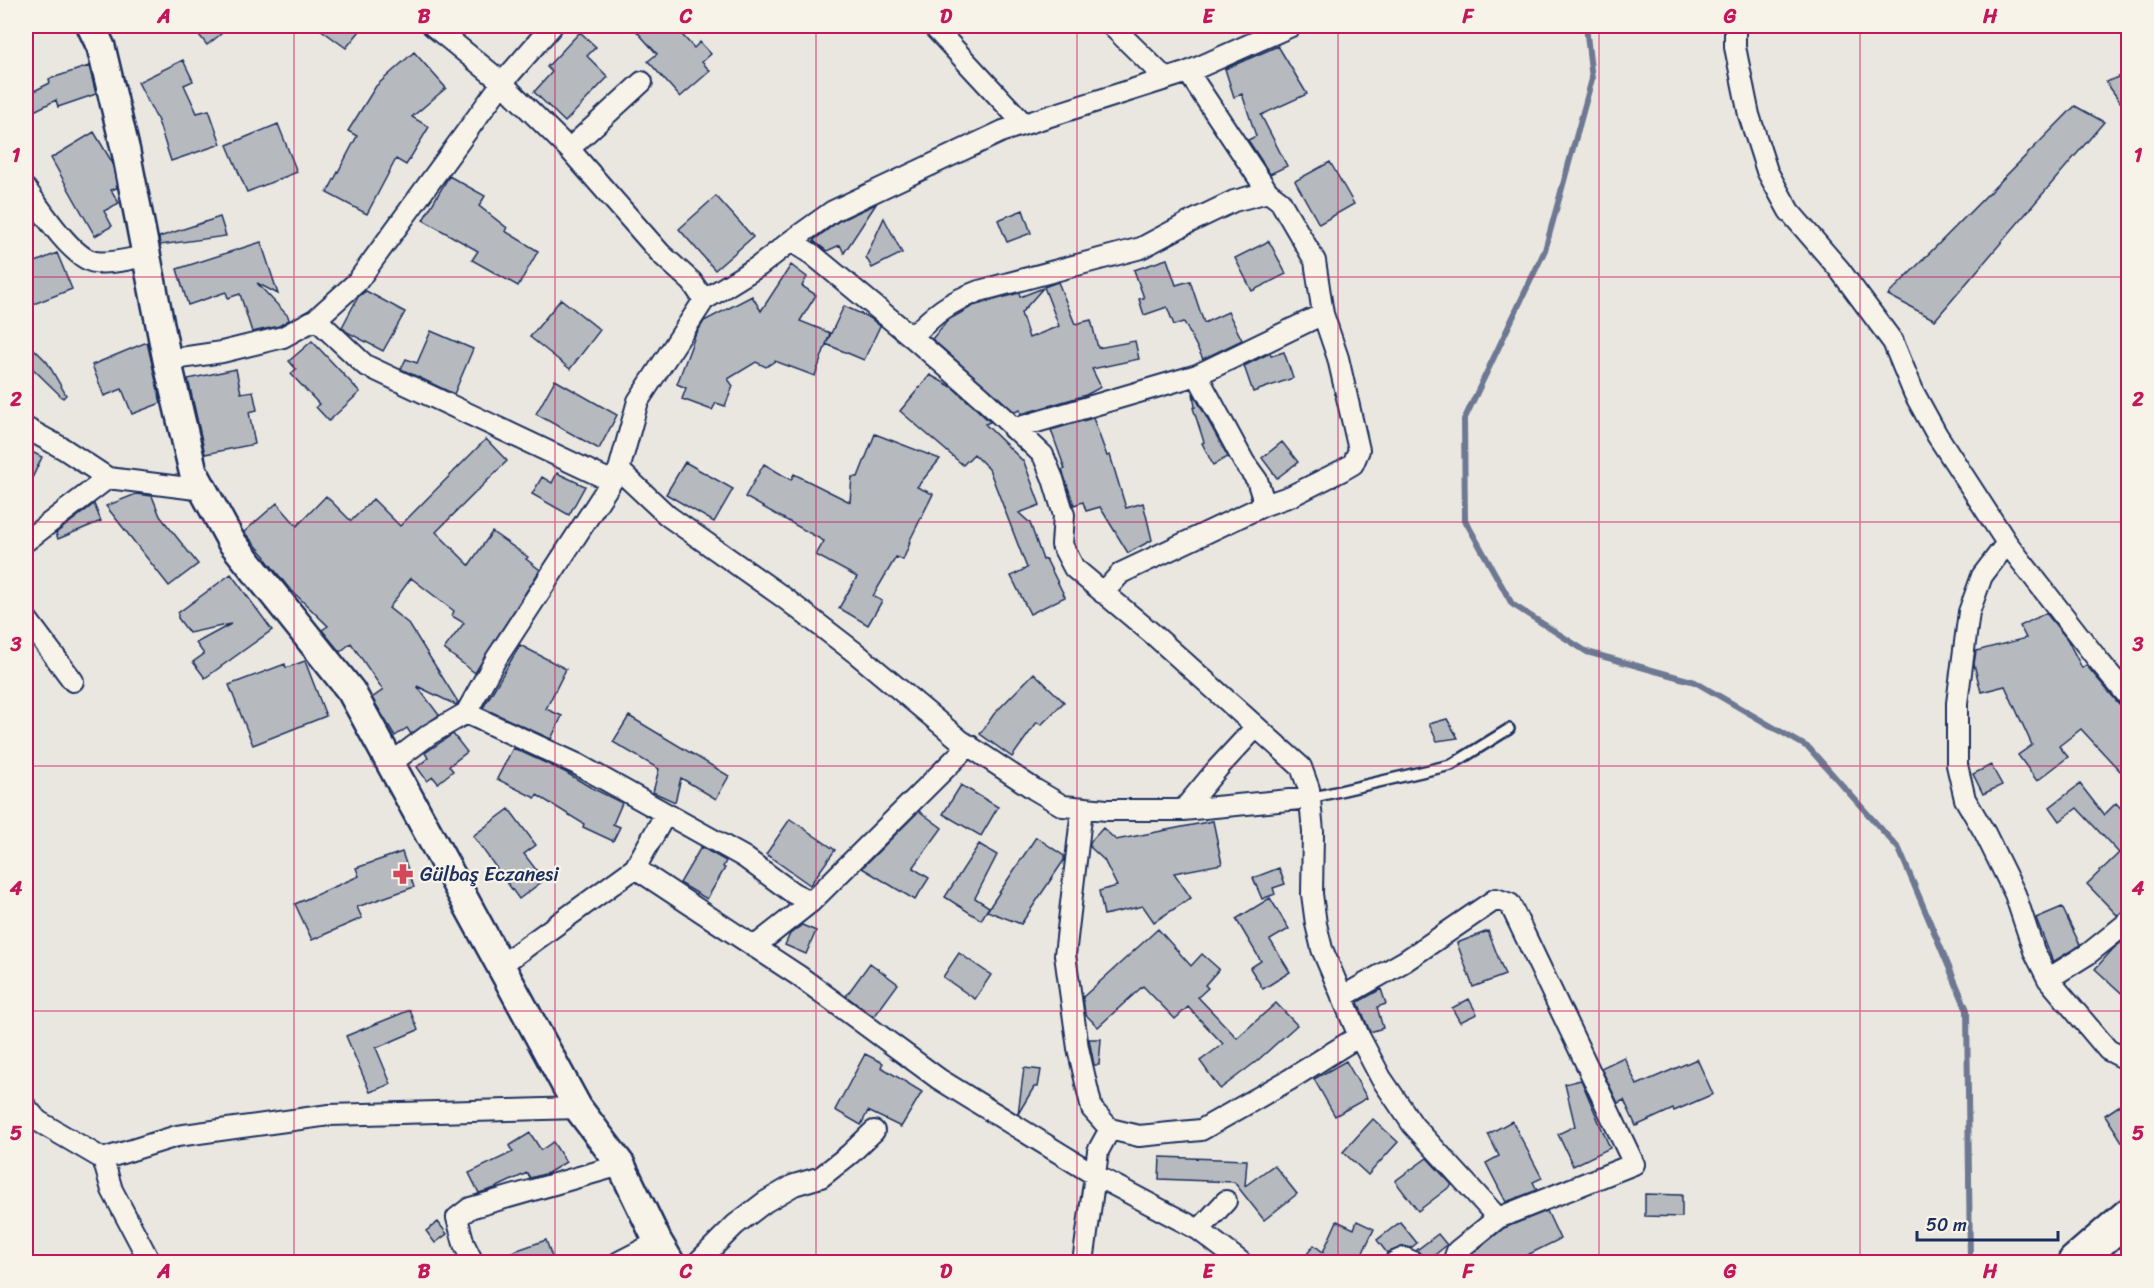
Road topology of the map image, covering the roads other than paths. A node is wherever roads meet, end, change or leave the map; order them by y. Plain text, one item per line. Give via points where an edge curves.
1 (92, 26) edge
2 (433, 26) edge
3 (552, 26) edge
4 (933, 26) edge
5 (1112, 26) edge
6 (1291, 26) edge
7 (1735, 26) edge
8 (1188, 72) junction
9 (1166, 79) junction
10 (642, 82) dead end
11 (502, 83) junction
12 (1024, 124) junction
13 (569, 150) junction
14 (26, 189) edge
15 (1268, 192) junction
16 (791, 241) junction
17 (147, 256) junction
18 (704, 300) junction
19 (1323, 314) junction
20 (316, 319) junction
21 (912, 337) junction
22 (167, 360) junction
23 (1197, 375) junction
24 (26, 428) edge
25 (1013, 429) junction
26 (615, 475) junction
27 (108, 478) junction
28 (204, 490) junction
29 (1265, 505) junction
30 (26, 541) edge
31 (2007, 543) junction
32 (1103, 593) junction
33 (26, 618) edge
34 (73, 681) dead end
35 (2128, 696) edge
36 (466, 713) junction
37 (1256, 727) junction
38 (1509, 729) dead end
39 (969, 746) junction
40 (390, 764) junction
41 (1310, 798) junction
42 (1082, 809) junction
43 (1184, 810) junction
44 (665, 814) junction
45 (635, 868) junction
46 (811, 902) junction
47 (2128, 922) edge
48 (754, 947) junction
49 (501, 965) junction
50 (2048, 978) junction
51 (1342, 997) junction
52 (1359, 1036) junction
53 (2128, 1060) edge
54 (26, 1107) edge
55 (578, 1108) junction
56 (1110, 1129) junction
57 (874, 1131) dead end
58 (103, 1159) junction
59 (621, 1165) junction
60 (1095, 1175) junction
61 (1226, 1201) dead end
62 (2128, 1216) edge
63 (1498, 1218) junction
64 (1198, 1230) junction
65 (664, 1252) edge
66 (150, 1263) edge
67 (473, 1263) edge
68 (619, 1263) edge
69 (698, 1263) edge
70 (1083, 1263) edge
71 (1241, 1263) edge
72 (1395, 1263) edge
73 (1413, 1263) edge
74 (1453, 1263) edge
75 (2075, 1263) edge

1 - 17 street via 101,47
2 - 11 street
3 - 11 street
4 - 12 street
5 - 9 street
6 - 8 street
7 - 31 street via 1735,47 1749,115 1767,171 1789,211 1839,269 1893,342 1937,435
8 - 9 street
8 - 15 street
9 - 12 street
10 - 13 street
11 - 13 street
11 - 20 street via 357,282
12 - 16 street via 833,211
13 - 18 street via 661,254 692,282
14 - 17 street via 70,246 91,261 116,262
15 - 19 street via 1280,201 1315,261
15 - 21 street via 1234,201 1141,248 957,299
16 - 18 street
16 - 21 street
17 - 22 street
18 - 26 street via 638,401
19 - 23 street
19 - 29 street via 1338,358 1359,450 1353,464 1292,496
20 - 22 street via 284,337
20 - 26 street via 365,365
21 - 25 street
22 - 28 street via 193,471
23 - 25 street
23 - 29 street via 1257,480
24 - 27 street
25 - 32 street via 1043,455 1064,515 1062,545 1074,568
26 - 36 street via 496,659
26 - 39 street via 858,654
27 - 28 street
27 - 30 street
28 - 40 street via 231,541 351,691
29 - 32 street via 1121,573
31 - 35 street
31 - 50 street via 1982,576 1969,612 1957,703 1957,765 1965,799 2015,894 2034,951
32 - 37 street
33 - 34 street
36 - 40 street
36 - 44 street via 577,764
37 - 41 street via 1300,767
37 - 43 street
38 - 41 lane via 1451,765
39 - 42 street via 1063,806
39 - 46 street
40 - 49 street
41 - 43 street
41 - 51 street via 1316,924
42 - 43 street
42 - 56 street via 1065,955 1077,1048 1092,1109
44 - 45 street
44 - 46 street via 744,857
45 - 48 street
45 - 49 street
46 - 48 street
47 - 50 street via 2088,954
48 - 60 street via 939,1079
49 - 55 street
50 - 53 street via 2108,1050
51 - 52 street
51 - 63 street via 1405,962 1496,899 1510,903 1634,1164
52 - 56 street via 1201,1130 1139,1136
52 - 63 street via 1413,1125
54 - 58 street via 38,1121
55 - 58 street via 329,1115 177,1136
55 - 59 street
56 - 60 street via 1098,1151
57 - 69 street via 821,1177 794,1185 765,1202 735,1225
58 - 66 street via 112,1190
59 - 65 street
59 - 67 street via 470,1208 457,1218
60 - 64 street
60 - 70 street
61 - 64 street
62 - 75 highway
63 - 74 street via 1457,1251
64 - 71 street
65 - 68 street
72 - 73 street via 1404,1258

